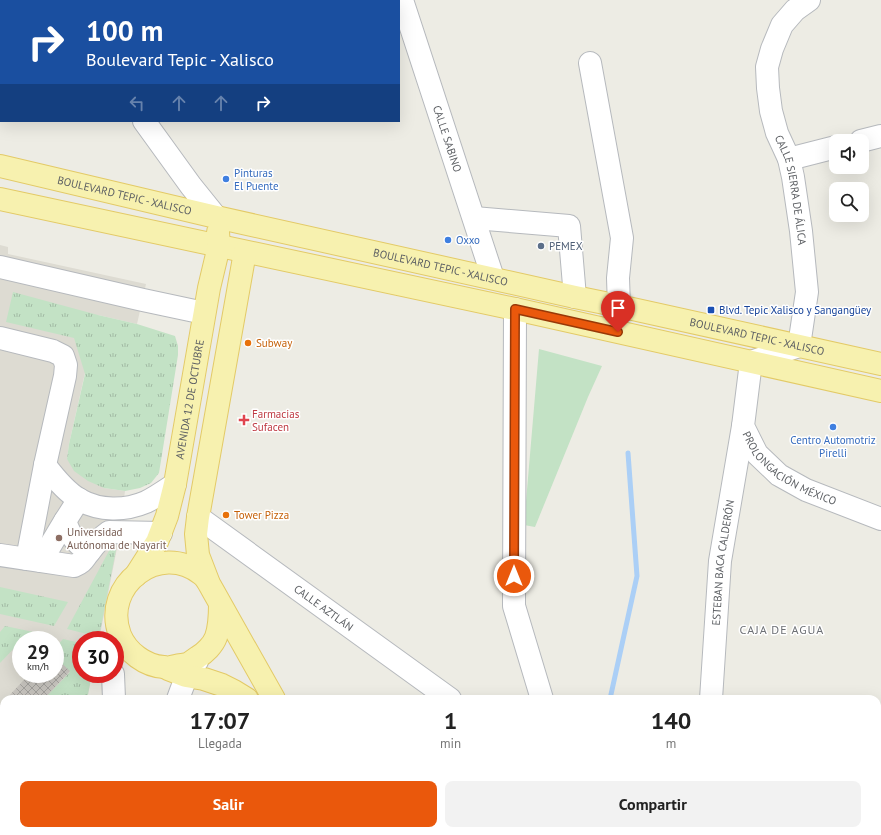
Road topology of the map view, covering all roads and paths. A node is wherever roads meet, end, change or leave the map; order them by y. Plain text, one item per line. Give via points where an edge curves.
1 (402, 0) edge
2 (809, 0) edge
3 (590, 63) dead end
4 (145, 122) edge
5 (829, 149) edge
6 (789, 159) junction
7 (0, 166) edge
8 (0, 199) edge
9 (216, 217) junction
10 (474, 218) junction
11 (219, 246) junction
12 (245, 252) junction
13 (0, 267) edge
14 (493, 278) junction
15 (575, 297) junction
16 (619, 306) junction
17 (515, 309) junction
18 (204, 313) junction
19 (7, 340) edge
20 (799, 346) junction
21 (751, 362) junction
22 (881, 364) edge
23 (881, 391) edge
24 (743, 426) junction
25 (45, 465) junction
26 (175, 484) junction
27 (79, 499) junction
28 (198, 517) junction
29 (881, 519) edge
30 (64, 521) junction
31 (161, 533) junction
32 (89, 552) junction
33 (0, 554) edge
34 (34, 560) junction
35 (136, 575) junction
36 (215, 595) junction
37 (117, 606) junction
38 (114, 631) edge
39 (205, 652) junction
40 (165, 668) junction
41 (186, 676) junction
42 (113, 683) edge
43 (114, 695) edge
44 (179, 695) edge
45 (240, 695) edge
46 (272, 695) edge
47 (444, 695) edge
48 (538, 695) edge
49 (712, 695) edge

1 - 10 street, CALLE SABINO
2 - 6 street, CALLE SIERRA DE ÁLICA via 795,10 782,25 767,67 771,111 777,133
3 - 16 street via 622,238 618,278
4 - 9 street
5 - 6 street
6 - 20 street, CALLE SIERRA DE ÁLICA via 801,231 807,292
7 - 9 main road, BOULEVARD TEPIC - XALISCO
8 - 11 main road
9 - 11 main road, AVENIDA 12 DE OCTUBRE
9 - 12 main road
9 - 14 main road, BOULEVARD TEPIC - XALISCO
10 - 14 street, CALLE SABINO
10 - 15 street via 570,226
11 - 12 main road
11 - 18 main road, AVENIDA 12 DE OCTUBRE
12 - 17 main road
12 - 28 main road, AVENIDA 12 DE OCTUBRE
13 - 18 street
14 - 15 main road, BOULEVARD TEPIC - XALISCO
15 - 16 main road, BOULEVARD TEPIC - XALISCO
16 - 20 main road, BOULEVARD TEPIC - XALISCO
17 - 21 main road
17 - 48 street via 514,606
18 - 26 main road, AVENIDA 12 DE OCTUBRE
19 - 25 street via 53,351 63,356 66,365
20 - 21 street
20 - 22 main road, BOULEVARD TEPIC - XALISCO
21 - 23 main road
21 - 24 street, PROLONGACIÓN MÉXICO
24 - 29 street, PROLONGACIÓN MÉXICO via 757,454 779,475 806,490
24 - 49 street, ESTEBAN BACA CALDERÓN via 720,561
25 - 27 street via 55,479
25 - 34 street
26 - 27 street via 146,502 129,508 109,509
26 - 31 main road, AVENIDA 12 DE OCTUBRE
27 - 30 street
28 - 36 main road, AVENIDA 12 DE OCTUBRE via 198,555
28 - 47 street, CALLE AZTLÁN
30 - 32 street via 73,538
30 - 34 street
31 - 32 street via 109,532
31 - 35 main road, AVENIDA 12 DE OCTUBRE
32 - 34 street via 81,564 74,566
33 - 34 street
35 - 36 main road, AVENIDA 12 DE OCTUBRE via 151,566 169,563 187,566 202,575
35 - 37 main road, AVENIDA 12 DE OCTUBRE via 124,588
36 - 39 main road, AVENIDA 12 DE OCTUBRE via 220,622 216,639
36 - 46 main road, AVENIDA 12 DE OCTUBRE
37 - 38 street
37 - 40 main road, AVENIDA 12 DE OCTUBRE via 120,635 127,647 150,665
39 - 40 main road, AVENIDA 12 DE OCTUBRE via 187,664
39 - 41 street
40 - 41 main road, AVENIDA 12 DE OCTUBRE
41 - 44 street
41 - 45 main road, AVENIDA 12 DE OCTUBRE via 222,685
42 - 43 street

